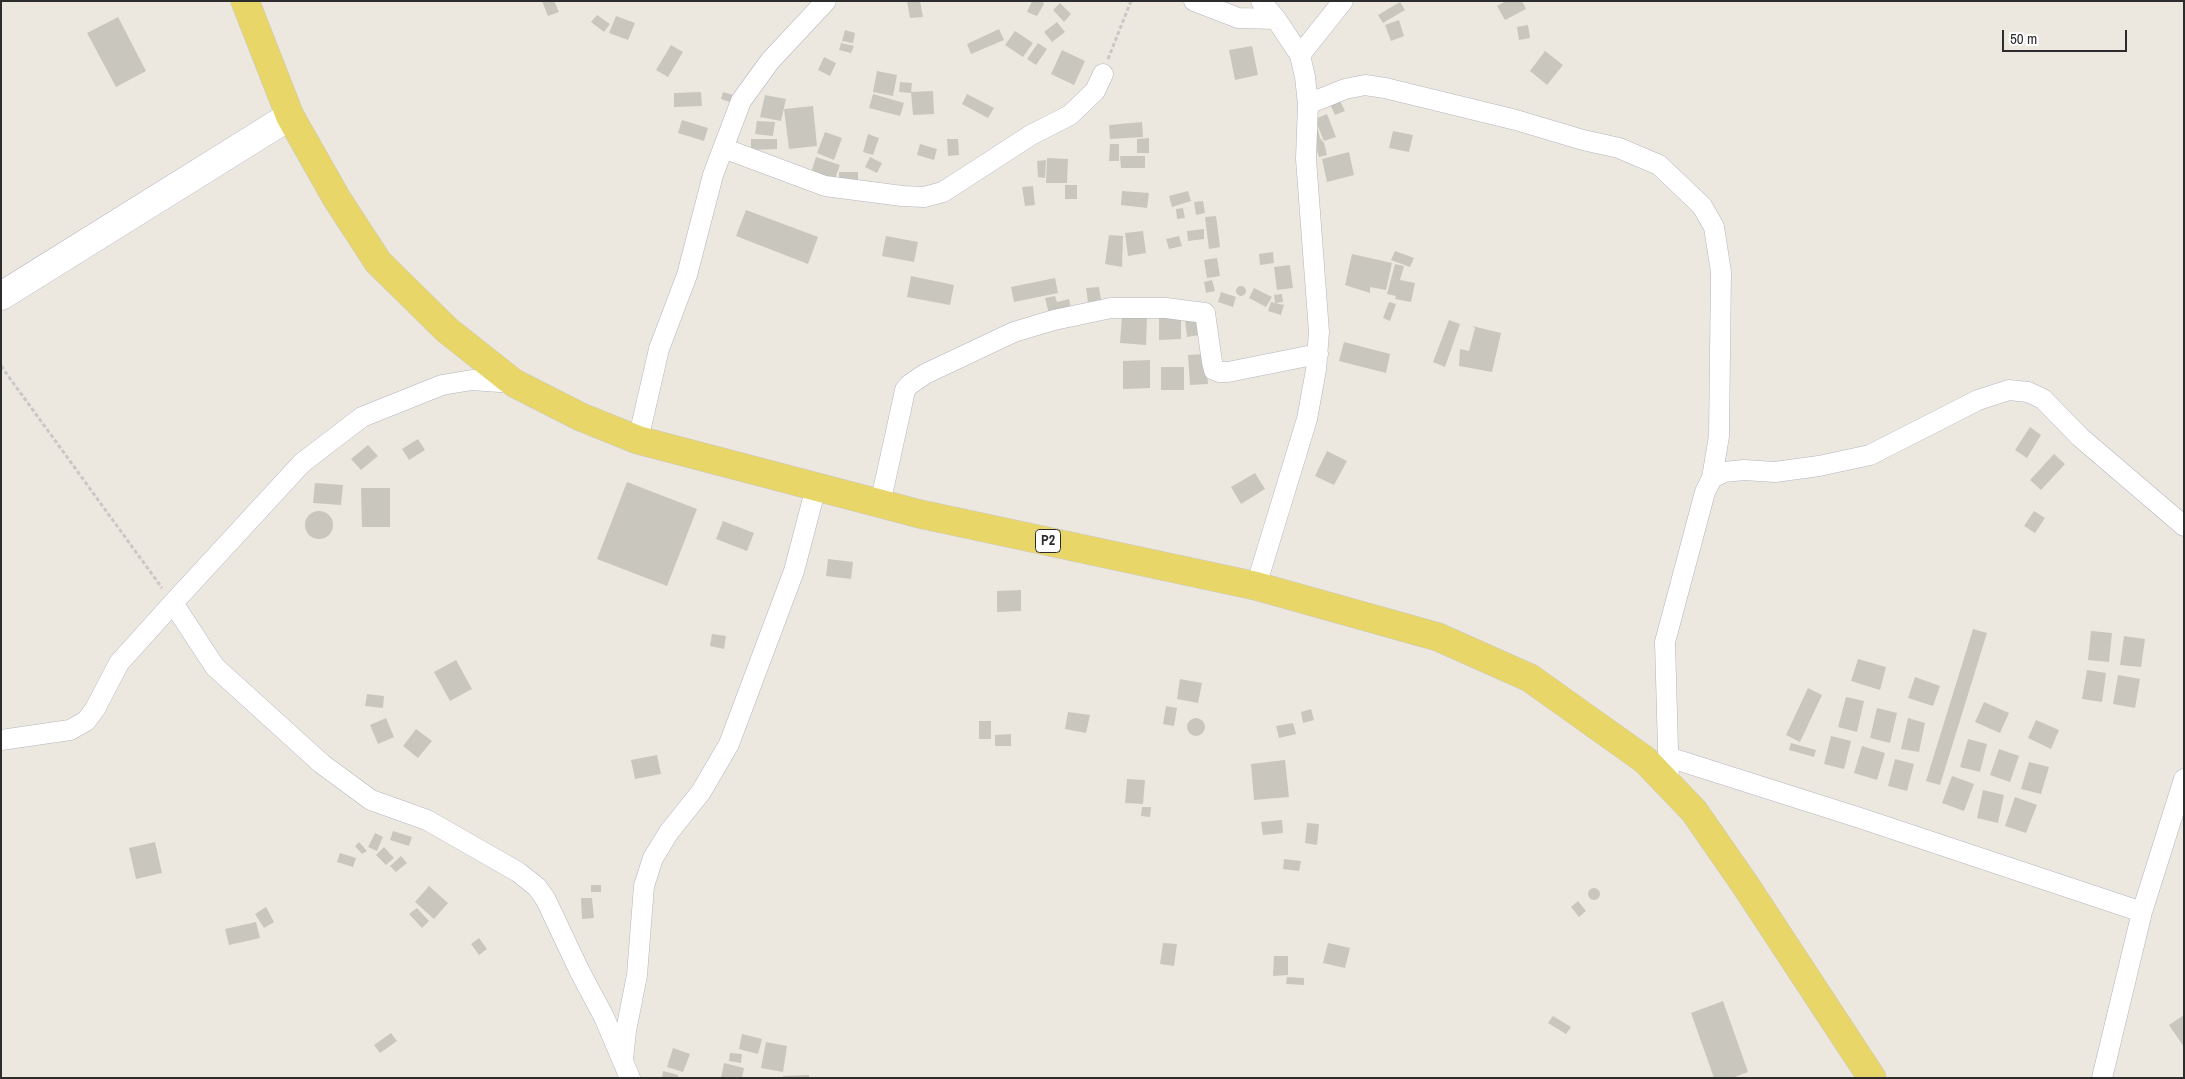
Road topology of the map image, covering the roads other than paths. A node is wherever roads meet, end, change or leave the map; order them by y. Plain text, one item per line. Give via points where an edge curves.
1 (245, 1) edge
2 (826, 1) edge
3 (1194, 1) edge
4 (1261, 1) edge
5 (1343, 1) edge
6 (1276, 19) junction
7 (1300, 55) junction
8 (1103, 74) road end
9 (1308, 104) junction
10 (290, 116) junction
11 (723, 148) junction
12 (1, 296) edge
13 (1317, 362) junction
14 (514, 383) junction
15 (638, 440) junction
16 (1712, 478) junction
17 (816, 487) junction
18 (880, 504) junction
19 (2184, 526) edge
20 (1256, 586) junction
21 (173, 603) junction
22 (1, 740) edge
23 (1668, 757) junction
24 (2184, 779) edge
25 (1669, 785) junction
26 (2142, 912) junction
27 (626, 1070) edge
28 (1872, 1078) edge
29 (2102, 1078) edge

1 - 10 main road, P2
2 - 11 street via 770,61 741,101
3 - 6 street via 1238,18
4 - 6 street
5 - 7 street
6 - 7 street
7 - 9 street
8 - 11 street via 1095,91 1070,115 1031,135 943,192 924,197 825,186
9 - 13 street via 1306,159 1316,270
9 - 16 street via 1365,85 1385,88 1618,148 1659,165 1702,206 1714,227 1721,272 1719,436
10 - 12 street
10 - 14 main road, P2 via 337,199 378,262 446,330
11 - 15 street via 687,275 659,349
13 - 18 street via 1219,372 1214,370 1212,362 1205,313 1166,308 1111,308 1014,332 925,374 905,390
13 - 20 street via 1307,418
14 - 15 main road, P2 via 581,417
14 - 21 street via 472,380 442,385 362,417 302,464
15 - 17 main road, P2
16 - 19 street via 1724,472 1775,472 1870,455 1978,400 2009,390 2028,392 2043,399 2080,437
16 - 23 street via 1705,492 1665,642
17 - 18 main road, P2
17 - 27 street via 794,571 729,744 701,792 653,858 644,886 637,975 626,1031
18 - 20 main road, P2
20 - 25 main road, P2 via 1438,637 1530,678 1645,760
21 - 22 street via 119,663 86,721 70,730
21 - 27 street via 215,667 322,764 371,800 427,820 518,872 537,887 604,1017
23 - 25 street
23 - 26 street
24 - 26 street
25 - 28 main road, P2 via 1694,811 1746,886
26 - 29 street

